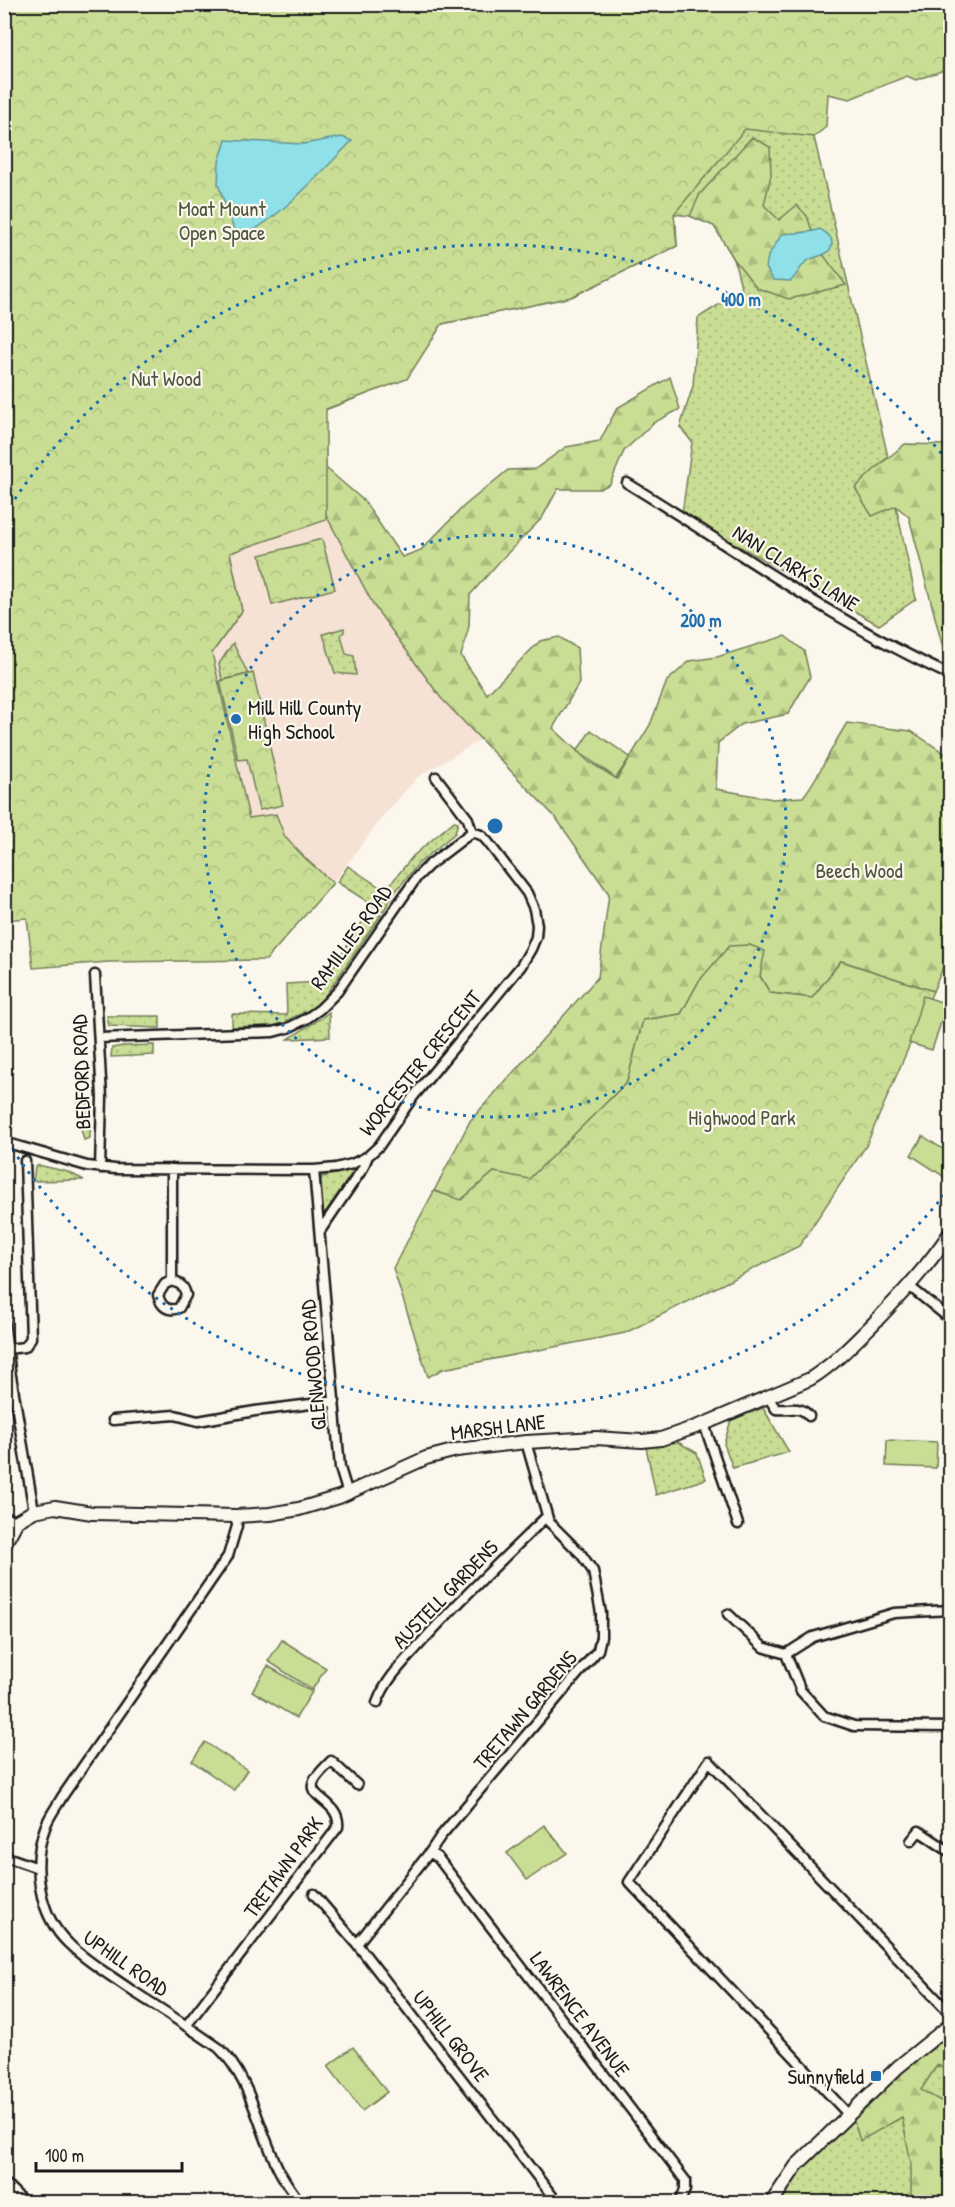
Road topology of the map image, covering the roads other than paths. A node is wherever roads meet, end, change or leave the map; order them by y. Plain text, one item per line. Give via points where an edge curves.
1 (627, 483) dead end
2 (951, 675) edge
3 (436, 777) dead end
4 (472, 832) junction
5 (95, 975) dead end
6 (99, 1038) junction
7 (4, 1142) edge
8 (368, 1156) junction
9 (25, 1161) dead end
10 (100, 1168) junction
11 (172, 1169) junction
12 (314, 1170) junction
13 (320, 1232) junction
14 (951, 1233) edge
15 (172, 1281) dead end
16 (909, 1286) junction
17 (951, 1319) edge
18 (4, 1320) edge
19 (7, 1349) junction
20 (7, 1370) edge
21 (768, 1397) junction
22 (335, 1401) junction
23 (809, 1416) dead end
24 (113, 1420) dead end
25 (704, 1425) junction
26 (526, 1442) junction
27 (348, 1494) junction
28 (34, 1511) junction
29 (236, 1516) junction
30 (547, 1516) junction
31 (4, 1517) edge
32 (17, 1521) junction
33 (738, 1524) dead end
34 (4, 1545) edge
35 (951, 1610) edge
36 (728, 1614) dead end
37 (786, 1654) junction
38 (377, 1703) dead end
39 (951, 1727) edge
40 (357, 1785) dead end
41 (911, 1840) dead end
42 (430, 1852) junction
43 (951, 1852) edge
44 (4, 1856) edge
45 (38, 1868) junction
46 (314, 1894) dead end
47 (357, 1944) junction
48 (951, 2013) edge
49 (951, 2025) edge
50 (186, 2026) junction
51 (848, 2115) junction
52 (4, 2187) edge
53 (19, 2202) edge
54 (300, 2202) edge
55 (557, 2202) edge
56 (680, 2202) edge
57 (772, 2202) edge

1 - 2 street, NAN CLARK'S LANE via 802,594
3 - 4 street via 468,819
4 - 6 street, RAMILLIES ROAD via 417,878 337,992 306,1019 273,1032
4 - 8 street, WORCESTER CRESCENT via 482,835 527,893 534,909 536,937 521,966
5 - 6 street, BEDFORD ROAD
6 - 10 street, BEDFORD ROAD
7 - 10 street, WORCESTER CRESCENT
8 - 12 street, WORCESTER CRESCENT via 352,1164
8 - 13 street
9 - 19 street via 31,1338 26,1347
10 - 11 street, WORCESTER CRESCENT
11 - 12 street, WORCESTER CRESCENT
11 - 15 street
12 - 13 street, GLENWOOD ROAD
13 - 22 street, GLENWOOD ROAD
14 - 16 main road, MARSH LANE
16 - 17 street
16 - 21 main road, MARSH LANE via 825,1369
18 - 19 street
19 - 20 street
20 - 28 street
21 - 23 street via 776,1409 797,1408
21 - 25 main road, MARSH LANE
22 - 24 street via 198,1421 174,1415
22 - 27 street, GLENWOOD ROAD via 340,1467
25 - 26 main road, MARSH LANE via 642,1441 596,1438
25 - 33 street
26 - 27 main road, MARSH LANE via 457,1450 426,1458
26 - 30 street, TRETAWN GARDENS
27 - 29 main road, MARSH LANE via 281,1512
28 - 29 main road, MARSH LANE via 55,1507 92,1513
28 - 32 main road, MARSH LANE
29 - 45 street, UPHILL ROAD via 233,1540 224,1563 46,1824
30 - 38 street, AUSTELL GARDENS via 441,1621 391,1676
30 - 42 street, TRETAWN GARDENS via 593,1571 601,1613 598,1650
31 - 32 street
32 - 34 main road
35 - 37 street via 894,1613 813,1637
36 - 37 street via 763,1647
37 - 39 street via 801,1691 824,1716 854,1726
40 - 50 street, TRETAWN PARK via 331,1761 313,1781 314,1792 335,1810 338,1827
41 - 43 street via 919,1831
42 - 47 street, TRETAWN GARDENS
42 - 56 street, LAWRENCE AVENUE via 685,2180
44 - 45 street
45 - 50 street, UPHILL ROAD via 50,1918 67,1943
46 - 47 street, UPHILL GROVE
47 - 55 street, UPHILL GROVE
48 - 51 street via 709,1761 629,1882
49 - 51 main road via 898,2067
50 - 54 street, UPHILL ROAD via 219,2048 234,2066 274,2161
51 - 57 main road via 796,2166
52 - 53 highway

